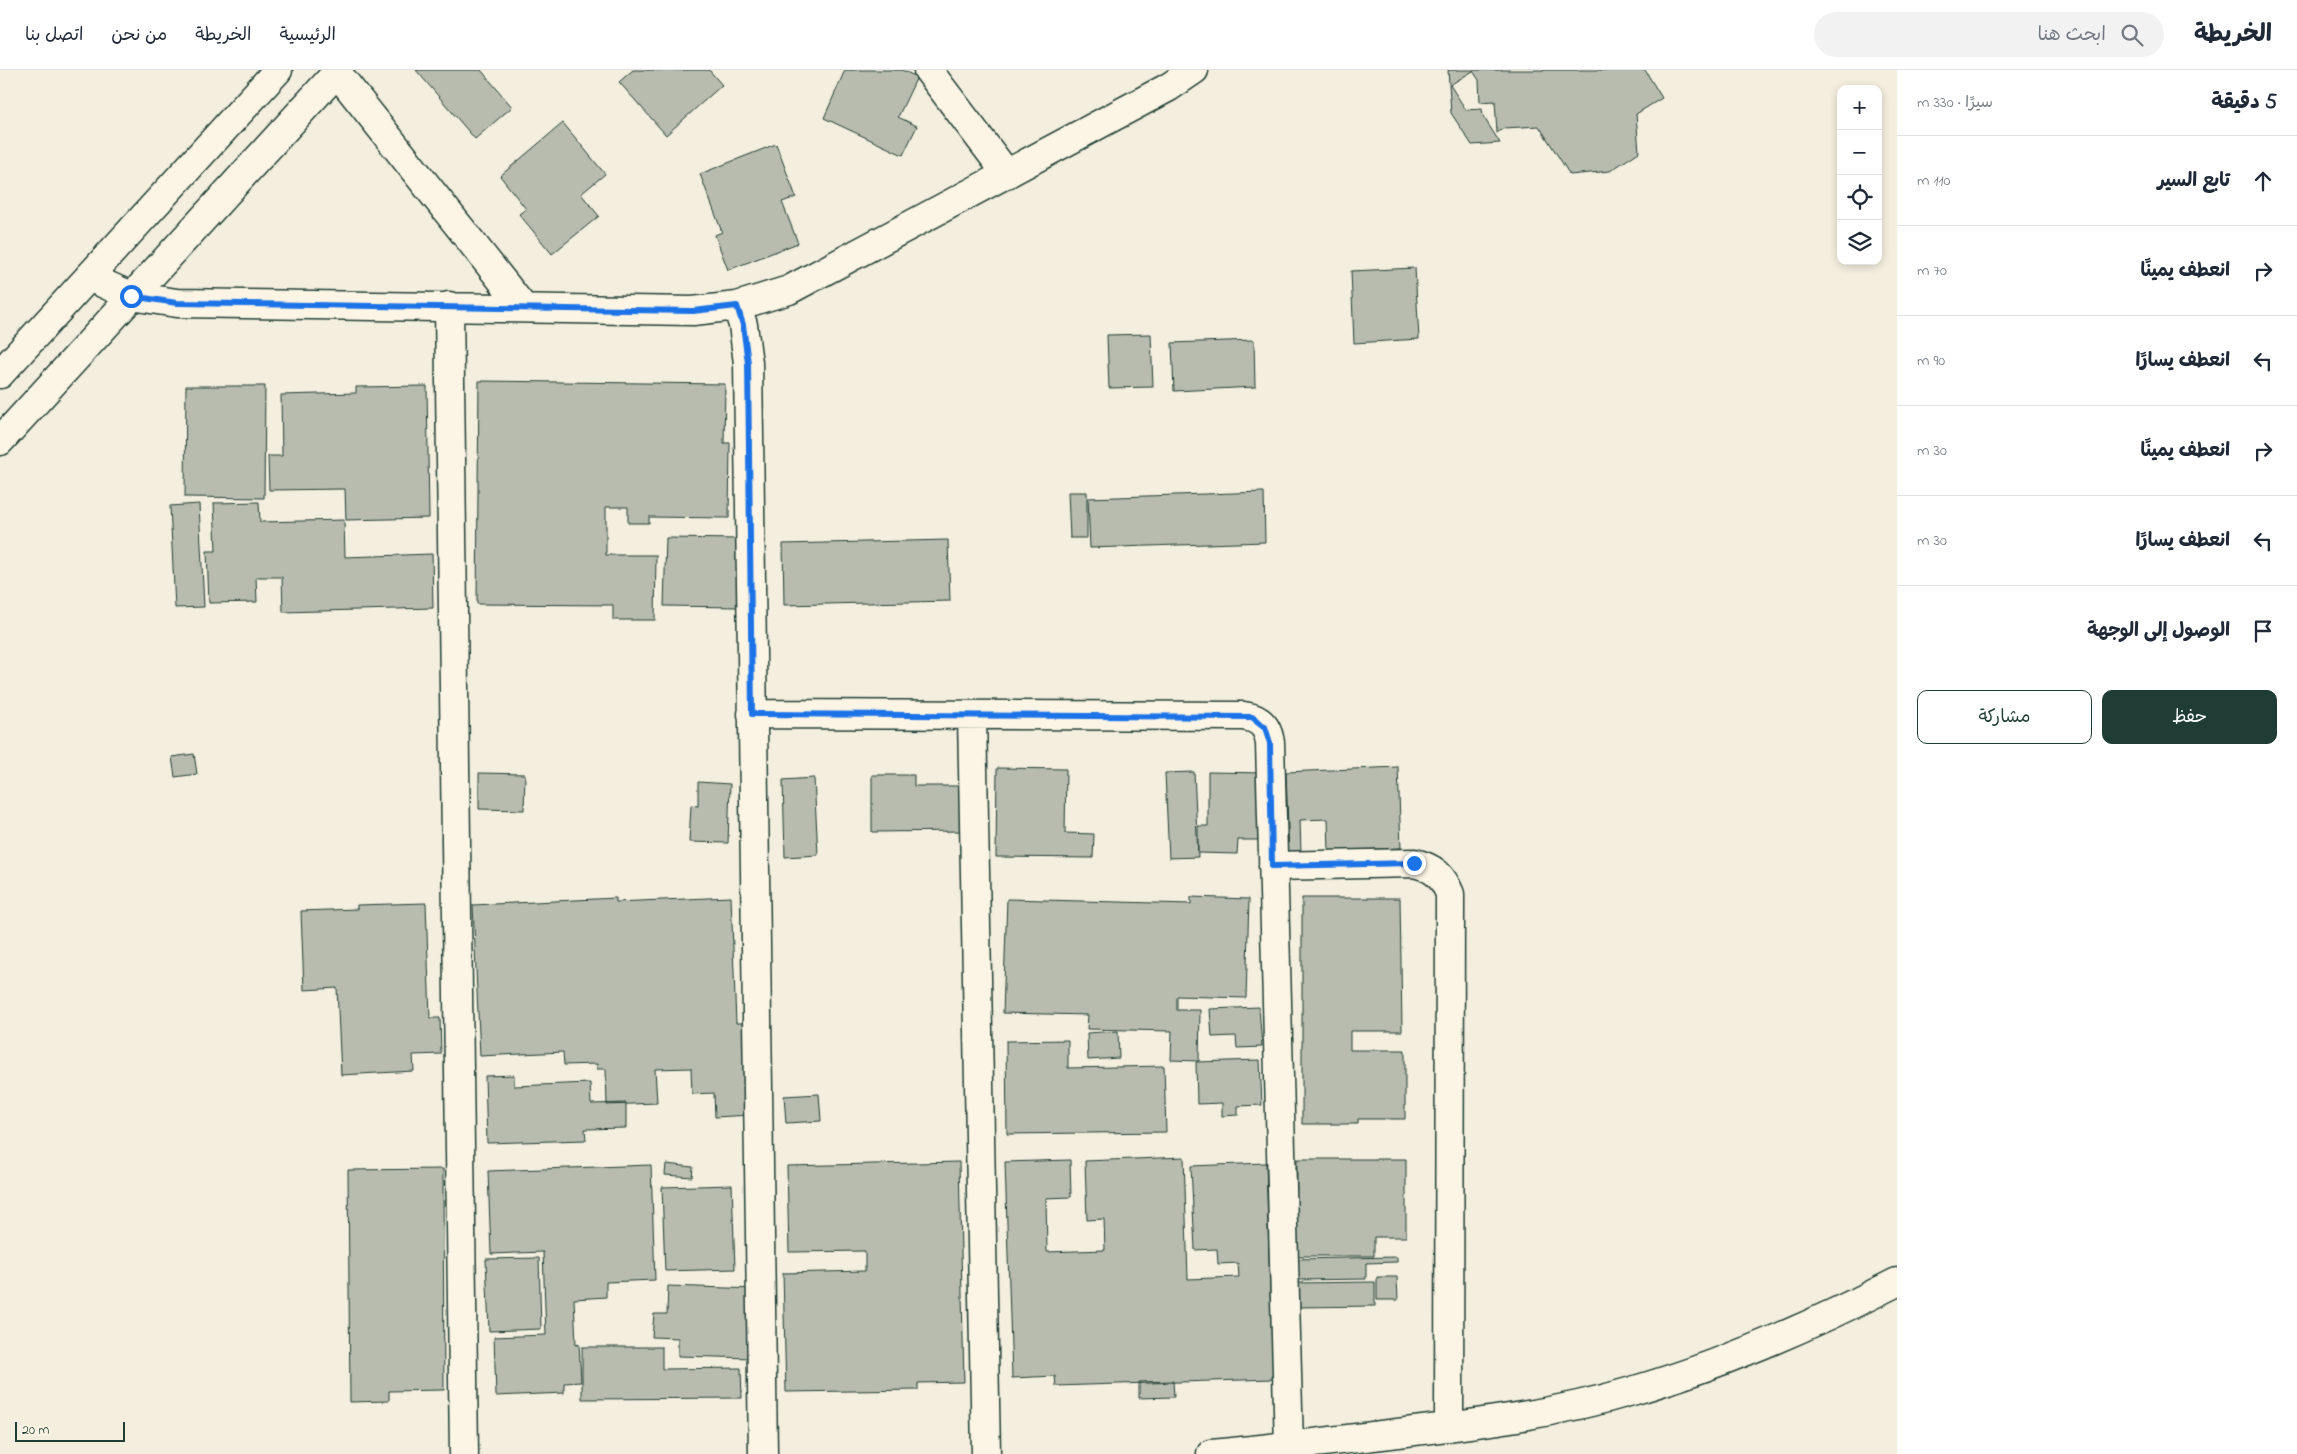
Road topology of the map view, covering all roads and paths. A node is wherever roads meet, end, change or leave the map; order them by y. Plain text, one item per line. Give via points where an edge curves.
1 (278, 70) edge
2 (928, 70) edge
3 (1194, 70) edge
4 (337, 71) edge
5 (1007, 174) junction
6 (89, 278) junction
7 (131, 296) junction
8 (449, 306) junction
9 (737, 306) junction
10 (523, 307) junction
11 (0, 374) edge
12 (0, 441) edge
13 (752, 714) junction
14 (972, 715) junction
15 (1272, 866) junction
16 (1897, 1282) edge
17 (1449, 1427) junction
18 (1289, 1447) junction
19 (464, 1454) edge
20 (763, 1454) edge
21 (986, 1454) edge
22 (1211, 1454) edge

1 - 6 street
2 - 5 street
3 - 5 street via 1169,87
4 - 7 street
4 - 10 street
5 - 9 street via 789,290
6 - 7 street
6 - 11 street
7 - 8 street via 177,303
7 - 12 street
8 - 10 street
8 - 19 street
9 - 10 street via 693,311
9 - 13 street via 748,363
13 - 14 street
13 - 20 street
14 - 15 street via 1252,717 1265,727 1270,743
14 - 21 street
15 - 17 street via 1414,863 1437,872 1450,894
15 - 18 street
16 - 17 street via 1803,1329 1689,1374 1570,1406
17 - 18 street
18 - 22 street

